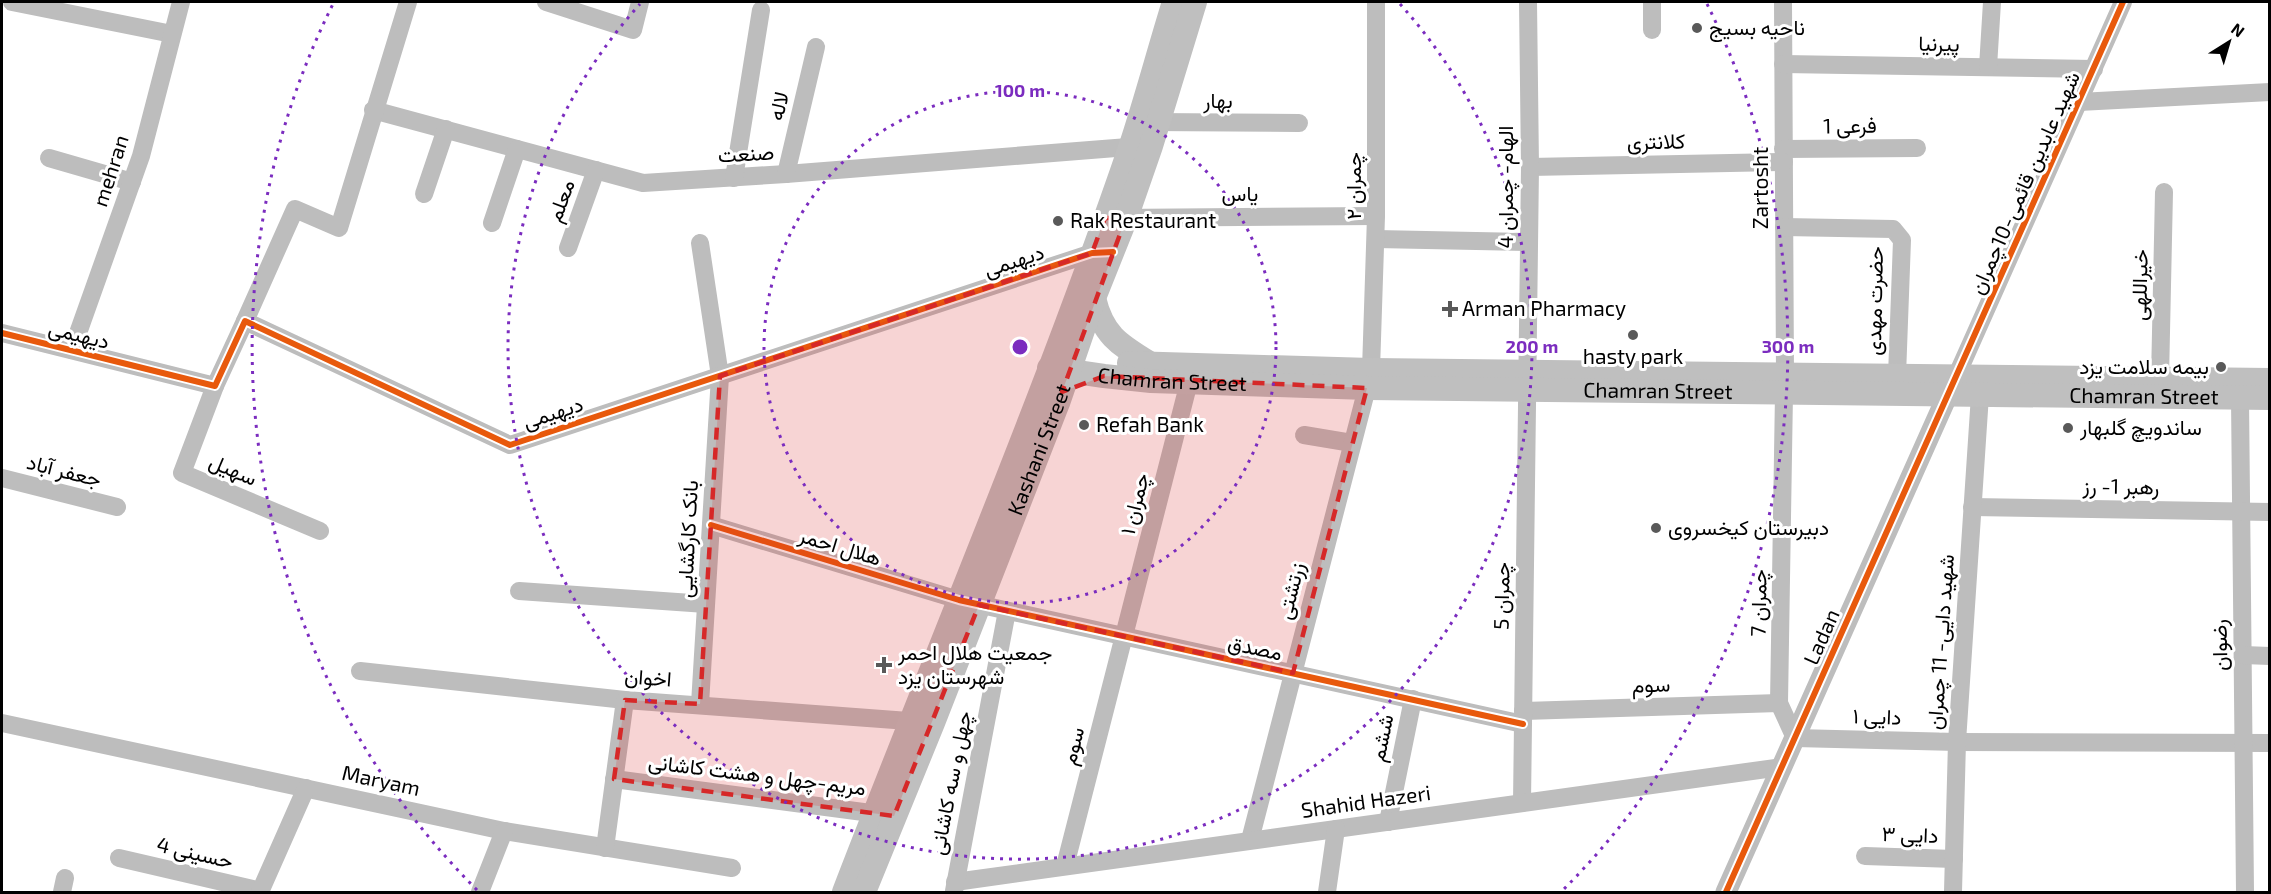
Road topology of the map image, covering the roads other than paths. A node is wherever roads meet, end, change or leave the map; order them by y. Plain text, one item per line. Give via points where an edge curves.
1 (12, 2) edge
2 (181, 2) edge
3 (408, 2) edge
4 (546, 2) edge
5 (640, 2) edge
6 (1174, 2) edge
7 (1195, 2) edge
8 (1376, 2) edge
9 (1528, 2) edge
10 (1652, 2) edge
11 (1783, 2) edge
12 (1992, 2) edge
13 (2123, 2) edge
14 (761, 10) dead end
15 (1652, 30) dead end
16 (172, 34) junction
17 (816, 47) dead end
18 (1783, 64) junction
19 (1988, 67) junction
20 (2094, 69) junction
21 (2270, 92) edge
22 (2079, 102) junction
23 (373, 110) junction
24 (1299, 123) dead end
25 (446, 129) junction
26 (1144, 134) junction
27 (1917, 148) dead end
28 (517, 149) junction
29 (1783, 155) junction
30 (49, 158) dead end
31 (1530, 167) junction
32 (596, 170) junction
33 (786, 174) junction
34 (734, 178) junction
35 (132, 182) junction
36 (2164, 192) dead end
37 (424, 194) dead end
38 (1377, 216) junction
39 (1115, 218) junction
40 (492, 223) dead end
41 (1784, 227) junction
42 (1376, 239) junction
43 (1529, 242) junction
44 (700, 243) dead end
45 (568, 248) dead end
46 (1102, 252) junction
47 (1094, 298) junction
48 (245, 321) junction
49 (2, 333) edge
50 (72, 350) junction
51 (1062, 362) junction
52 (1151, 364) junction
53 (720, 376) junction
54 (1104, 376) junction
55 (1897, 376) junction
56 (1369, 379) junction
57 (2160, 379) junction
58 (2270, 380) edge
59 (1527, 381) junction
60 (1189, 382) junction
61 (1784, 384) junction
62 (215, 386) junction
63 (1952, 386) junction
64 (1980, 395) junction
65 (2240, 398) junction
66 (2270, 398) edge
67 (1058, 403) junction
68 (1304, 435) dead end
69 (1352, 443) junction
70 (2, 478) edge
71 (117, 507) dead end
72 (1972, 507) junction
73 (2241, 511) junction
74 (2270, 512) edge
75 (711, 525) junction
76 (320, 531) dead end
77 (519, 591) dead end
78 (969, 602) junction
79 (706, 604) junction
80 (1007, 611) junction
81 (1124, 636) junction
82 (2243, 656) junction
83 (2270, 656) edge
84 (360, 671) dead end
85 (1293, 673) junction
86 (1413, 699) junction
87 (625, 700) junction
88 (1779, 703) junction
89 (700, 704) junction
90 (1523, 717) junction
91 (922, 722) junction
92 (2, 723) edge
93 (1795, 738) junction
94 (1957, 742) junction
95 (2244, 743) junction
96 (2270, 743) edge
97 (1782, 767) junction
98 (614, 779) junction
99 (306, 788) junction
100 (1522, 803) junction
101 (884, 814) junction
102 (1388, 822) junction
103 (1336, 829) junction
104 (504, 831) junction
105 (1250, 840) junction
106 (605, 848) junction
107 (1865, 856) dead end
108 (118, 858) dead end
109 (1954, 859) junction
110 (1065, 866) junction
111 (732, 868) dead end
112 (954, 887) edge
113 (261, 892) edge
114 (480, 892) edge
115 (844, 892) edge
116 (864, 892) edge
117 (1330, 892) edge
118 (1726, 892) edge
119 (1953, 892) edge
120 (2245, 892) edge

1 - 16 street
2 - 16 street, mehran
3 - 23 street
4 - 5 street via 633,30
6 - 26 main road, Kashani Street
7 - 26 main road, Kashani Street
8 - 38 street, چمران ۲
9 - 31 street, الهام- چمران 4
10 - 15 street
11 - 18 street, Zartosht
12 - 19 street
13 - 20 street, شهید عابدین قائمی-10چمران
14 - 34 street
16 - 35 street, mehran
17 - 33 street, لاله
18 - 19 street, پیرنیا
18 - 29 street, Zartosht
19 - 20 street, پیرنیا
20 - 22 street, شهید عابدین قائمی-10چمران
21 - 22 street
22 - 63 street, شهید عابدین قائمی-10چمران
23 - 25 street, صنعت
23 - 48 street via 339,228 295,209
24 - 26 street, بهار
25 - 28 street, صنعت
25 - 37 street
26 - 33 street, صنعت
26 - 39 main road, Kashani Street
27 - 29 street, فرعی 1
28 - 32 street, صنعت
28 - 40 street
29 - 31 street, کلانتری
29 - 41 street, Zartosht
30 - 35 street
31 - 43 street, الهام- چمران 4
32 - 34 street, صنعت via 643,183
32 - 45 street, معلم
33 - 34 street, صنعت
35 - 50 street, mehran
36 - 57 street, خیراللهی
38 - 39 street, یاس
38 - 42 street, چمران ۲
39 - 46 main road, Kashani Street
41 - 55 street, حضرت مهدی via 1893,229 1902,240
41 - 61 street, Zartosht
42 - 43 street
42 - 56 street, چمران ۲
43 - 59 street, الهام- چمران 4
44 - 53 street, بانک کارگشایی
46 - 47 main road, Kashani Street
46 - 51 main road, Kashani Street
46 - 53 street, دیهیمی
47 - 51 main road, Kashani Street
47 - 52 main road via 1099,319 1119,344
48 - 53 street, دیهیمی via 510,445
48 - 62 street
49 - 50 street, دیهیمی
50 - 62 street, دیهیمی
51 - 52 main road, Chamran Street
51 - 54 main road, Chamran Street
51 - 67 main road, Kashani Street
51 - 78 main road, Kashani Street
52 - 56 main road, Chamran Street
53 - 75 street, بانک کارگشایی
54 - 60 main road, Chamran Street
54 - 67 main road via 1082,384
55 - 61 main road, Chamran Street
55 - 63 main road, Chamran Street
56 - 59 main road, Chamran Street
56 - 60 main road, Chamran Street
56 - 69 street, زرتشتی
57 - 58 main road, Chamran Street
57 - 63 main road, Chamran Street
59 - 61 main road, Chamran Street
59 - 90 street, چمران 5
60 - 81 street, چمران ۱
61 - 63 main road, Chamran Street
61 - 88 street, چمران 7
62 - 76 street, سهیل via 182,473
63 - 64 main road, Chamran Street
63 - 93 street, Ladan
64 - 65 main road, Chamran Street
64 - 72 street, شهید دایی- 11 چمران
65 - 66 main road, Chamran Street
65 - 73 street, رضوان
67 - 78 main road, Kashani Street
68 - 69 street
69 - 85 street, زرتشتی
70 - 71 street, جعفر آباد
72 - 73 street, رهبر 1- رز
72 - 94 street, شهید دایی- 11 چمران
73 - 74 street, رهبر 1- رز
73 - 82 street, رضوان
75 - 78 street, هلال احمر
75 - 79 street, بانک کارگشایی
77 - 79 street
78 - 80 street, مصدق
78 - 91 main road, Kashani Street
79 - 89 street, بانک کارگشایی
80 - 81 street, مصدق
80 - 112 street, چهل و سه کاشانی
81 - 85 street, مصدق
81 - 110 street, سوم
82 - 83 street
82 - 95 street, رضوان
84 - 87 street, اخوان
85 - 86 street, مصدق
85 - 105 street, زرتشتی
86 - 90 street, مصدق
86 - 102 street, ششم
87 - 89 street, اخوان
87 - 98 street
88 - 90 street, سوم
88 - 93 street, چمران 7
89 - 91 street, اخوان
90 - 100 street, چمران 5
91 - 101 main road, Kashani Street
92 - 99 street, Maryam
93 - 94 street, دایی ۱
93 - 97 street, Ladan
94 - 95 street, دایی ۱
94 - 109 street, شهید دایی- 11 چمران
95 - 96 street, دایی ۱
95 - 120 street, رضوان
97 - 100 street, Shahid Hazeri
97 - 118 street, Ladan
98 - 101 street, مریم-چهل و هشت کاشانی
98 - 106 street
99 - 104 street, Maryam
99 - 113 street
100 - 102 street, Shahid Hazeri
101 - 115 main road, Kashani Street
101 - 116 main road, Kashani Street
102 - 103 street, Shahid Hazeri
103 - 105 street, Shahid Hazeri
103 - 117 street
104 - 106 street, Maryam
104 - 114 street
105 - 110 street, Shahid Hazeri
106 - 111 street, Maryam
107 - 109 street, دایی ۳
108 - 113 street, حسینی 4
109 - 119 street, شهید دایی- 11 چمران
110 - 112 street, Shahid Hazeri

